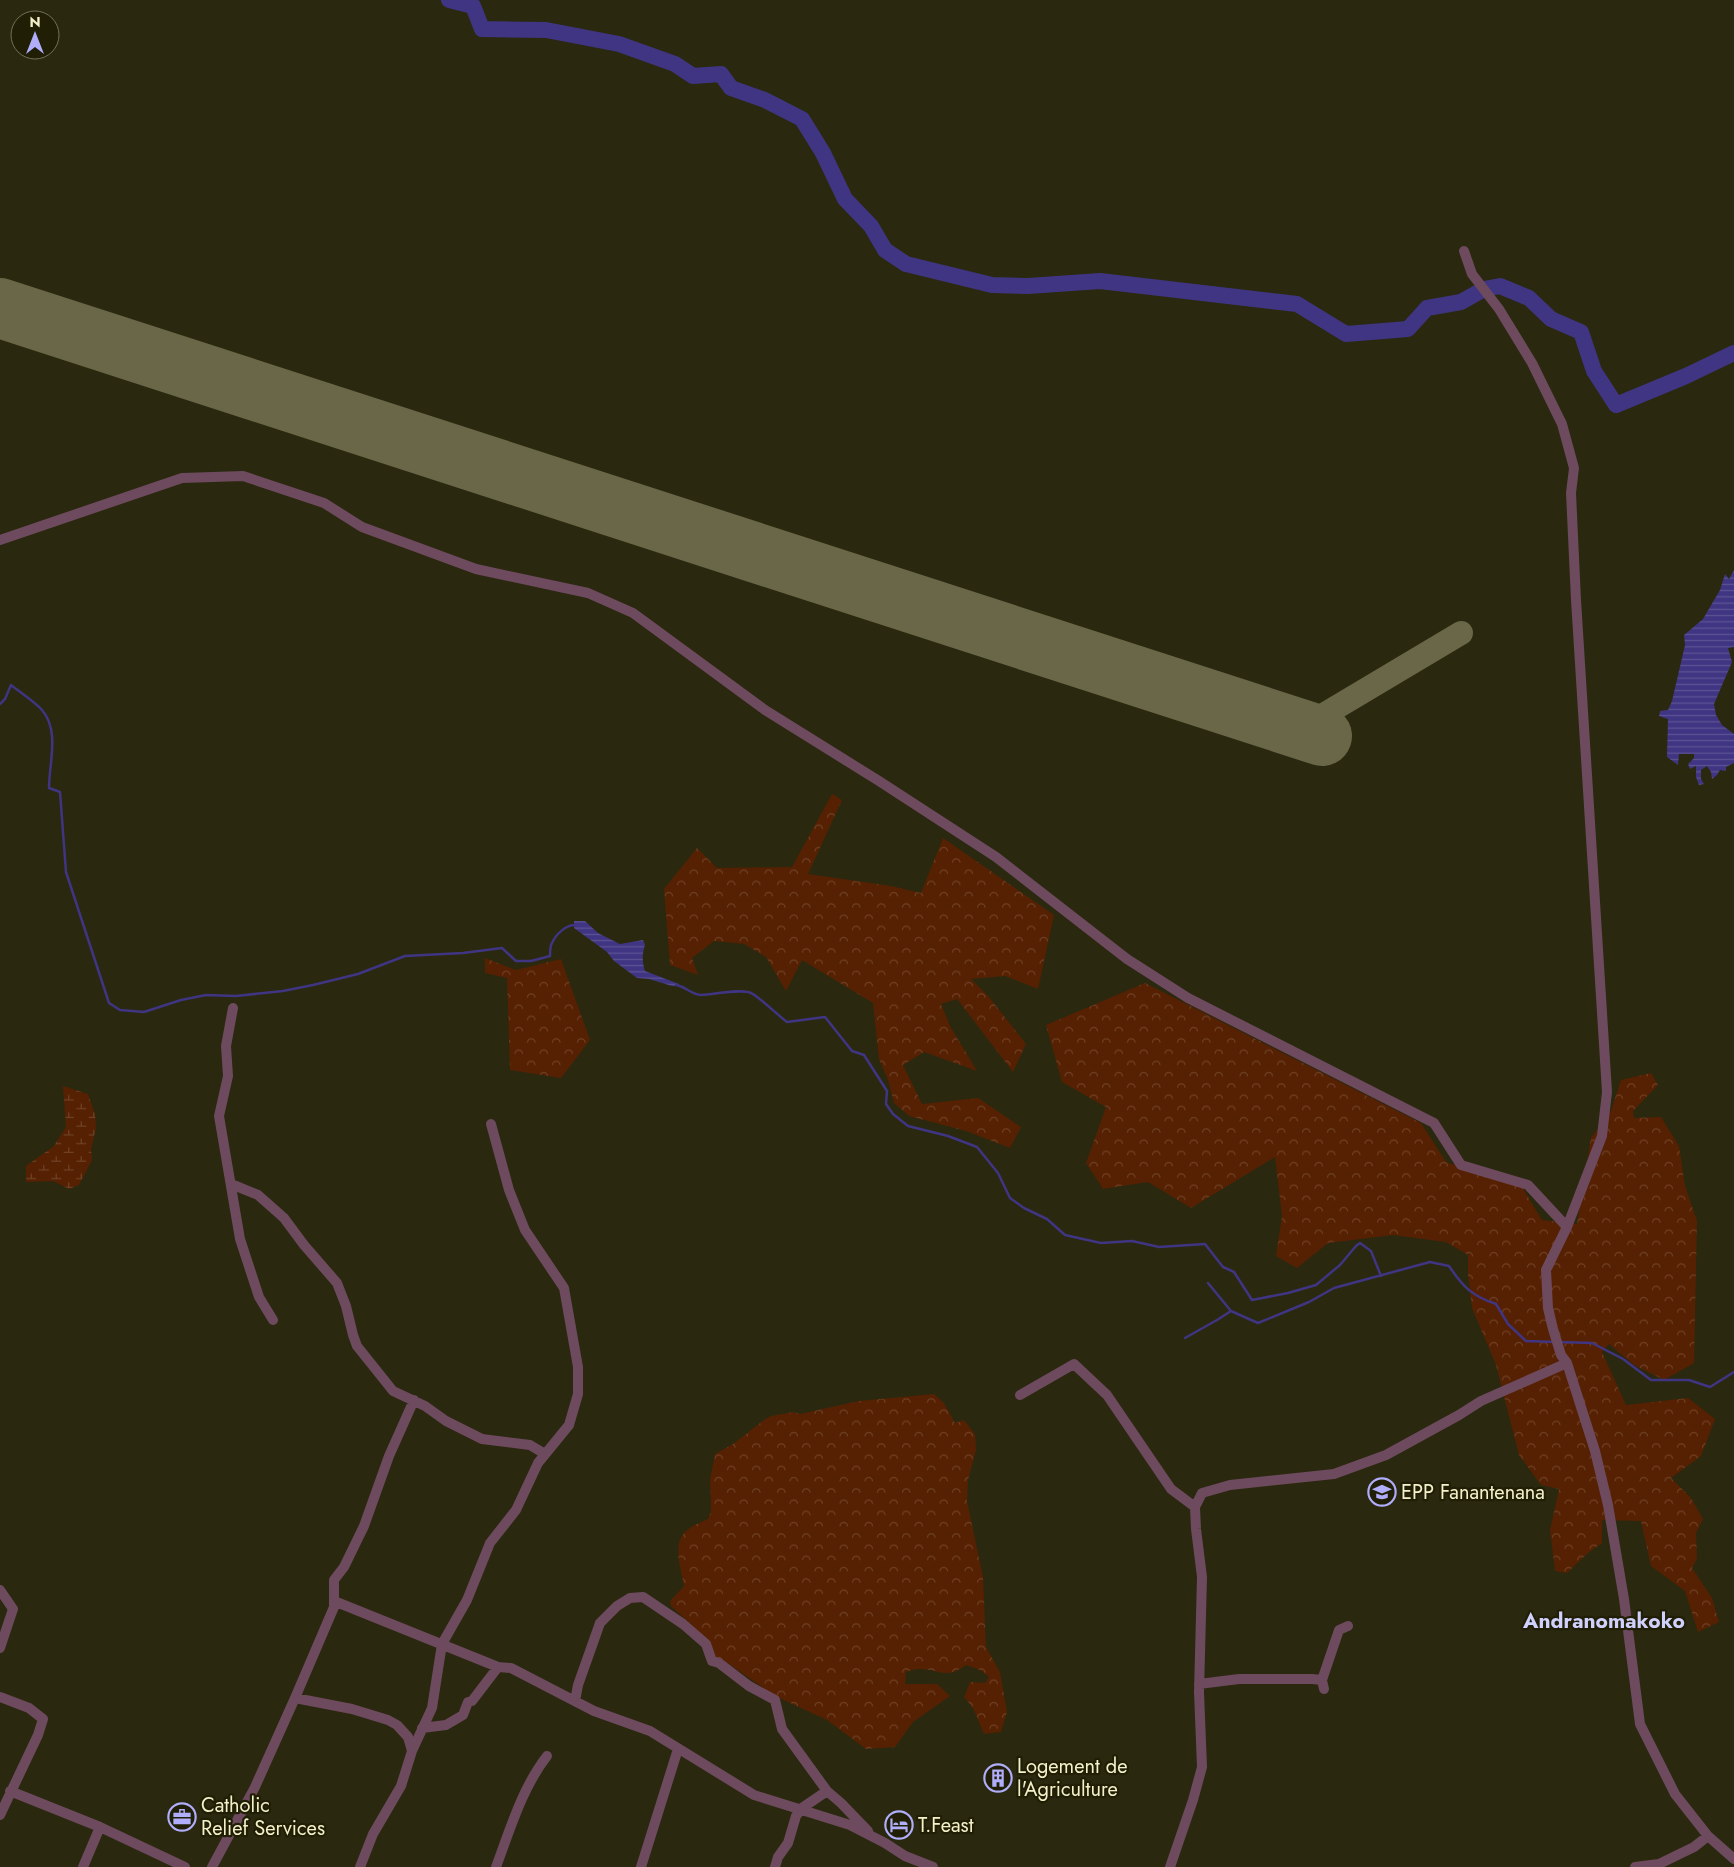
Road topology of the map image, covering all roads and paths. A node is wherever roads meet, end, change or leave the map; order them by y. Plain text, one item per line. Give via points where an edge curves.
1 (1464, 251) dead end
2 (0, 540) edge
3 (233, 1008) dead end
4 (491, 1124) dead end
5 (231, 1184) junction
6 (1567, 1227) junction
7 (273, 1320) dead end
8 (1564, 1359) junction
9 (1020, 1395) dead end
10 (414, 1400) junction
11 (545, 1454) junction
12 (1195, 1507) junction
13 (0, 1590) edge
14 (334, 1601) junction
15 (1348, 1626) dead end
16 (442, 1644) junction
17 (0, 1648) edge
18 (498, 1667) junction
19 (1199, 1684) junction
20 (0, 1697) edge
21 (296, 1698) junction
22 (575, 1701) junction
23 (422, 1728) junction
24 (678, 1750) junction
25 (412, 1751) junction
26 (547, 1756) dead end
27 (10, 1791) junction
28 (827, 1791) junction
29 (801, 1809) junction
30 (0, 1815) edge
31 (100, 1827) junction
32 (1708, 1836) junction
33 (874, 1837) junction
34 (1734, 1859) edge
35 (1659, 1866) edge
36 (83, 1867) edge
37 (185, 1867) edge
38 (212, 1867) edge
39 (360, 1867) edge
40 (496, 1867) edge
41 (641, 1867) edge
42 (775, 1867) edge
43 (933, 1867) edge
44 (1170, 1867) edge
45 (1635, 1867) edge

1 - 6 street via 1472,274 1500,309 1528,355 1562,424 1574,468 1576,600 1607,1092 1602,1136
2 - 6 street via 182,478 243,476 324,503 362,528 476,569 588,593 633,613 765,710 996,857 1126,960 1188,998 1434,1123 1461,1165 1528,1185
3 - 5 street via 226,1046 228,1076 219,1116
4 - 11 street via 509,1190 526,1230 564,1288 573,1333 578,1394 569,1425
5 - 7 street via 240,1239 259,1297
5 - 10 street via 258,1195 284,1218 336,1283 357,1346 393,1391
6 - 8 street via 1546,1270 1552,1329
8 - 12 street via 1386,1455 1334,1474 1230,1484 1202,1493
8 - 32 street via 1595,1452 1608,1505 1640,1724 1675,1794
9 - 12 street via 1074,1364 1107,1395 1171,1489
10 - 11 street via 482,1439 530,1445
10 - 14 street via 389,1456 364,1526 334,1580
11 - 16 street via 516,1510 490,1543 467,1600
12 - 19 street via 1202,1577
13 - 17 street via 13,1609
14 - 16 street
14 - 21 street
15 - 19 street via 1339,1630 1323,1685 1312,1679
16 - 18 street
16 - 23 street via 432,1708
18 - 22 street via 511,1668
18 - 23 street via 468,1702 463,1715 446,1725
19 - 44 street via 1202,1767
20 - 27 street via 29,1708 43,1719
21 - 25 street via 352,1708 388,1720 408,1737
21 - 38 street via 255,1787
22 - 24 street via 650,1731
22 - 28 street via 600,1623 630,1598 643,1597 706,1644 712,1661 775,1700 782,1729
23 - 25 street
24 - 29 street via 754,1795
24 - 41 street
25 - 39 street via 401,1786 373,1834
26 - 40 street via 536,1770 520,1804
27 - 30 street
27 - 31 street
28 - 29 street
28 - 33 street
29 - 33 street via 850,1825
29 - 42 street
31 - 36 street
31 - 37 street
32 - 34 street
32 - 35 street
33 - 43 street via 905,1856
35 - 45 street

